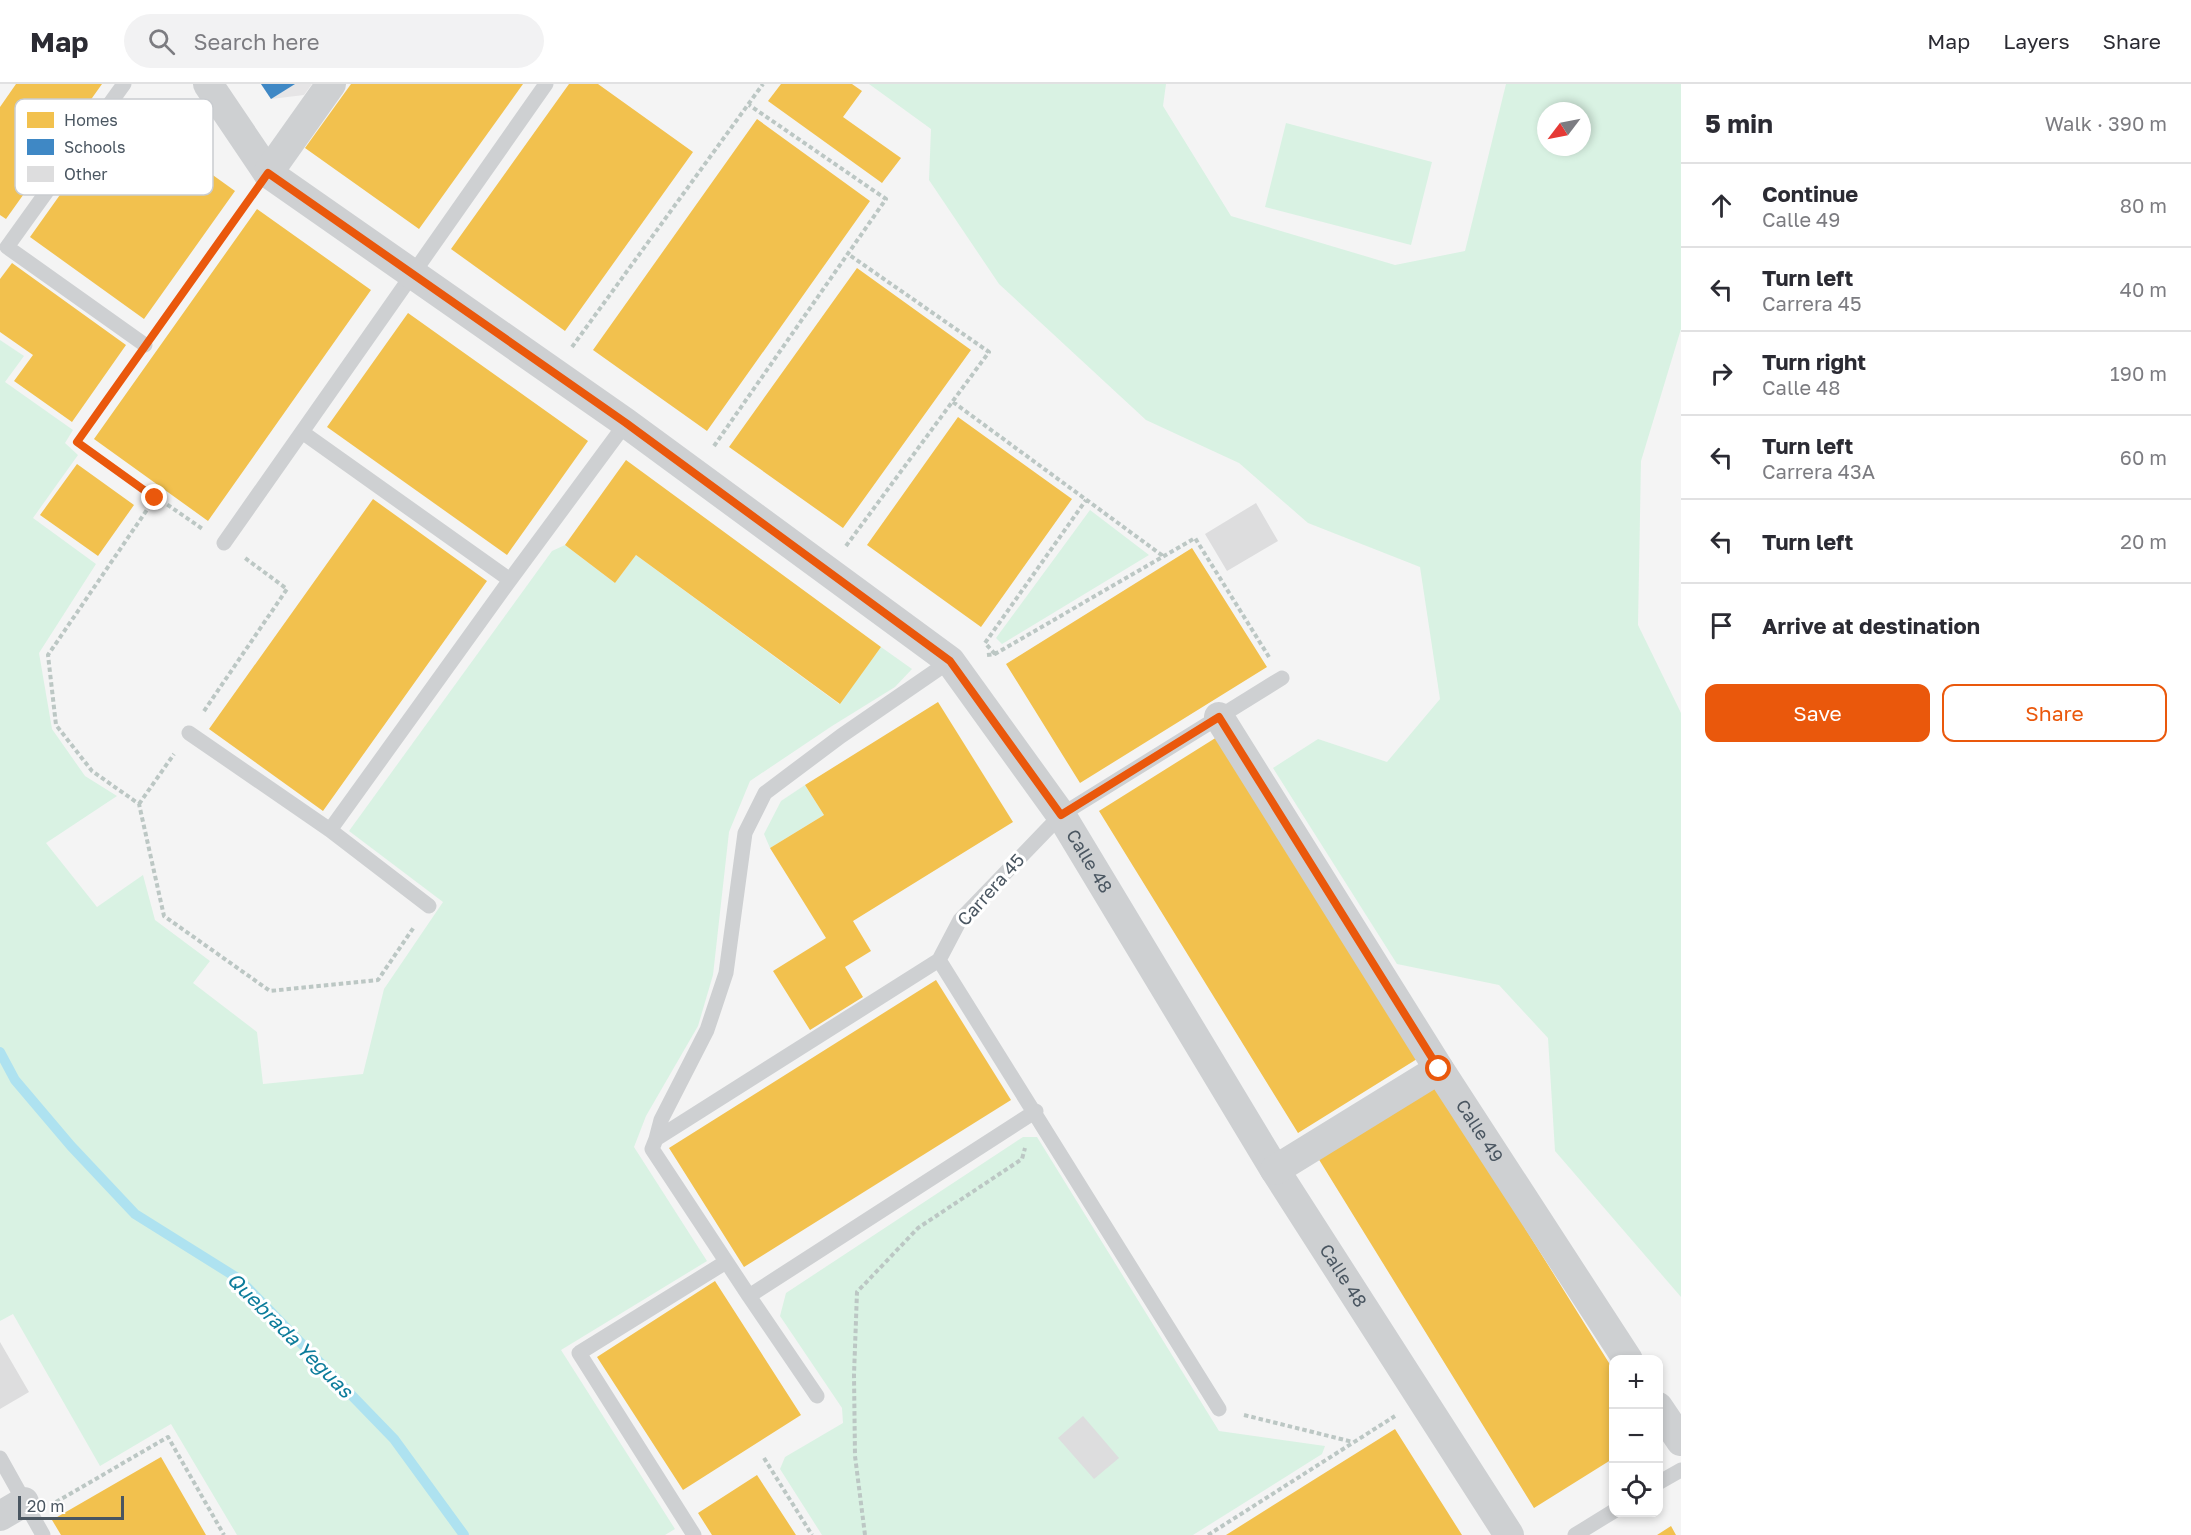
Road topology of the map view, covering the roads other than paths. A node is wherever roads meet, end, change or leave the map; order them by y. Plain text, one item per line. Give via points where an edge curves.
1 (124, 84) edge
2 (208, 84) edge
3 (331, 84) edge
4 (546, 84) edge
5 (113, 99) edge
6 (268, 173) junction
7 (44, 195) edge
8 (413, 273) junction
9 (145, 345) road end
10 (626, 423) junction
11 (302, 432) junction
12 (224, 543) dead end
13 (510, 580) junction
14 (950, 661) junction
15 (1282, 678) road end
16 (1219, 717) junction
17 (189, 733) road end
18 (1061, 815) junction
19 (330, 830) junction
20 (429, 906) road end
21 (939, 960) junction
22 (1439, 1069) junction
23 (1036, 1112) junction
24 (654, 1144) junction
25 (1275, 1170) junction
26 (726, 1262) junction
27 (749, 1296) junction
28 (1625, 1355) edge
29 (817, 1396) dead end
30 (1219, 1409) road end
31 (1660, 1409) edge
32 (1681, 1441) edge
33 (0, 1458) edge
34 (1681, 1470) edge
35 (1663, 1481) edge
36 (19, 1511) edge
37 (1609, 1514) edge
38 (43, 1535) edge
39 (694, 1535) edge
40 (1509, 1535) edge
41 (1575, 1535) edge

1 - 5 lane
2 - 6 street, Calle 48
3 - 6 street
4 - 8 lane
6 - 8 street, Calle 48
7 - 9 lane via 7,247
8 - 10 street, Calle 48
8 - 11 lane
10 - 13 lane
10 - 14 street, Calle 48
11 - 12 lane
11 - 13 lane
13 - 19 lane
14 - 18 street, Calle 48
14 - 24 lane via 765,793 745,833 726,973 707,1030 661,1120
15 - 16 lane, Carrera 45
16 - 18 lane, Carrera 45
16 - 22 street, Calle 49
17 - 19 lane
18 - 21 lane, Carrera 45 via 960,920
18 - 25 street, Calle 48
19 - 20 lane
21 - 23 lane
21 - 24 lane, Carrera 45
22 - 25 street
22 - 28 street, Calle 49
23 - 27 lane
23 - 30 lane
24 - 26 lane
25 - 40 street, Calle 48
26 - 27 lane
26 - 39 lane via 579,1353
27 - 29 lane
31 - 32 street
33 - 36 lane
34 - 35 lane
36 - 38 lane
37 - 41 lane

